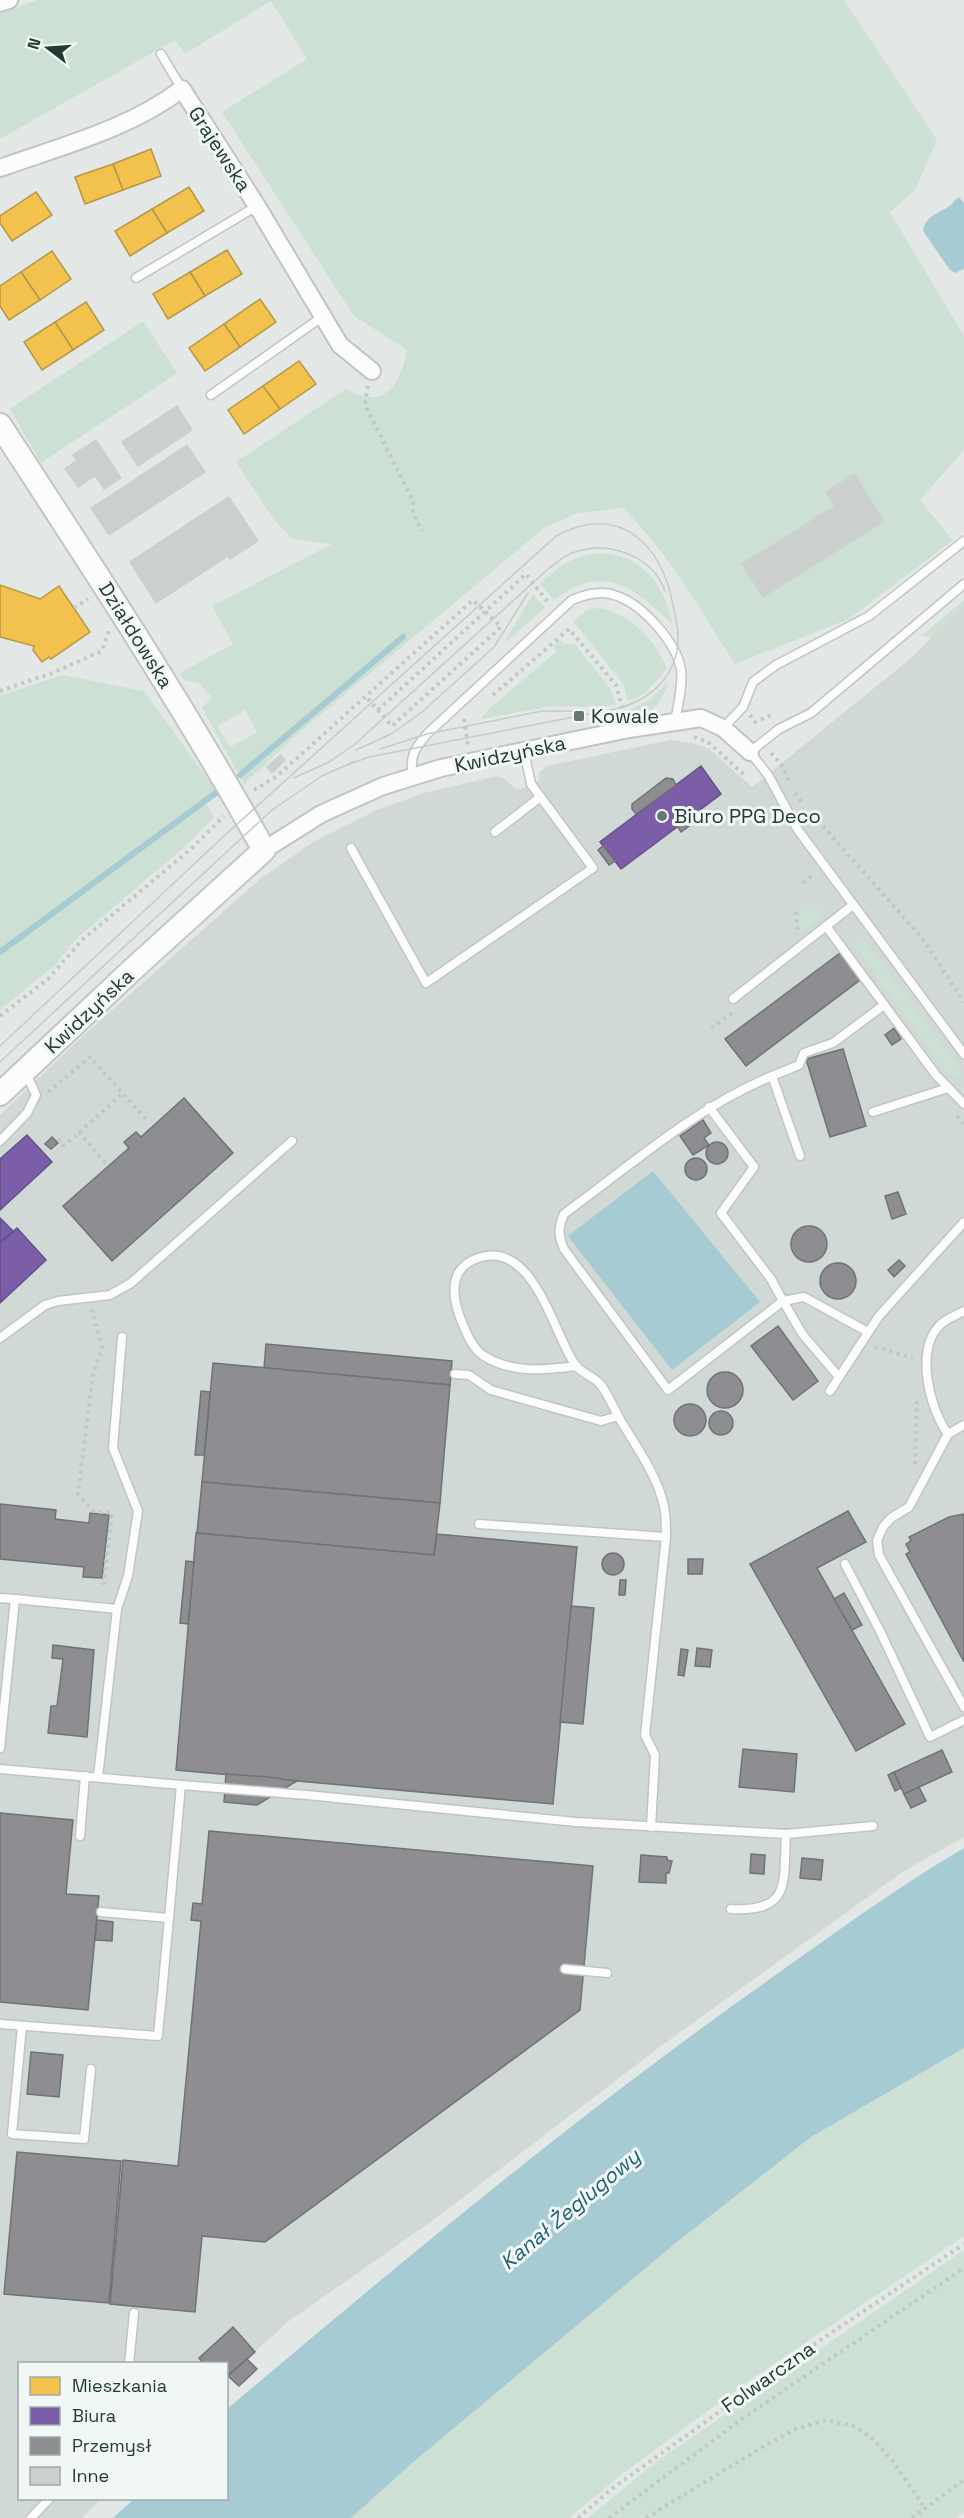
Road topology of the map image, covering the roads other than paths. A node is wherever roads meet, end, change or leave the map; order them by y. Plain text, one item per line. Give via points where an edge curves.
1 (9, 0) edge
2 (0, 3) edge
3 (161, 54) dead end
4 (182, 89) junction
5 (0, 168) edge
6 (257, 206) junction
7 (135, 278) dead end
8 (322, 317) junction
9 (372, 370) road end
10 (211, 395) dead end
11 (0, 425) edge
12 (964, 541) edge
13 (964, 584) edge
14 (675, 721) junction
15 (723, 728) junction
16 (524, 751) junction
17 (750, 752) junction
18 (413, 776) junction
19 (539, 798) junction
20 (495, 832) dead end
21 (351, 848) dead end
22 (264, 850) junction
23 (854, 905) junction
24 (826, 926) junction
25 (733, 999) dead end
26 (885, 1005) junction
27 (964, 1054) edge
28 (25, 1071) junction
29 (772, 1076) junction
30 (948, 1088) junction
31 (0, 1094) edge
32 (964, 1104) edge
33 (709, 1107) junction
34 (873, 1112) dead end
35 (0, 1141) edge
36 (292, 1141) dead end
37 (800, 1156) dead end
38 (964, 1222) edge
39 (783, 1301) junction
40 (964, 1311) edge
41 (868, 1332) junction
42 (122, 1337) dead end
43 (0, 1338) edge
44 (577, 1366) junction
45 (455, 1374) dead end
46 (839, 1377) junction
47 (830, 1391) dead end
48 (618, 1416) junction
49 (964, 1425) edge
50 (948, 1434) junction
51 (479, 1524) dead end
52 (666, 1537) junction
53 (846, 1564) dead end
54 (0, 1598) edge
55 (15, 1599) junction
56 (117, 1609) junction
57 (964, 1707) edge
58 (964, 1720) edge
59 (0, 1748) edge
60 (0, 1769) edge
61 (85, 1776) junction
62 (98, 1777) junction
63 (182, 1785) junction
64 (873, 1826) dead end
65 (651, 1827) junction
66 (786, 1834) junction
67 (80, 1836) dead end
68 (731, 1909) dead end
69 (101, 1912) dead end
70 (168, 1918) junction
71 (565, 1969) dead end
72 (607, 1973) dead end
73 (0, 2024) edge
74 (22, 2026) junction
75 (91, 2069) dead end
76 (134, 2313) dead end
77 (129, 2362) edge
78 (49, 2500) edge
79 (31, 2518) edge

1 - 2 street
3 - 4 lane
4 - 5 street, Grajewska via 158,107 118,126
4 - 6 street, Grajewska
6 - 7 lane
6 - 8 street, Grajewska
8 - 9 street, Grajewska via 340,345
8 - 10 lane
11 - 22 street, Działdowska via 141,640
12 - 15 lane via 869,616 776,665 753,682 743,707
13 - 17 lane via 811,713 779,729
14 - 15 street, Kwidzyńska via 701,718
14 - 16 street, Kwidzyńska
14 - 18 lane via 681,670 672,644 628,601 604,593 581,596 572,600 427,734 414,749
15 - 17 street, Kwidzyńska
16 - 18 street, Kwidzyńska
16 - 19 lane via 531,784
17 - 23 lane, Kwidzyńska via 768,775 798,830
18 - 22 street, Kwidzyńska via 321,814
19 - 20 lane
19 - 21 lane via 593,868 426,983
22 - 28 street, Kwidzyńska
23 - 24 lane
23 - 27 lane, Kwidzyńska
24 - 25 lane
24 - 26 lane
26 - 29 lane via 833,1043 804,1053 799,1065
26 - 30 lane
28 - 31 street, Kwidzyńska
28 - 35 lane via 36,1095 27,1113
29 - 33 lane
29 - 37 lane
30 - 32 lane
30 - 34 lane
33 - 39 lane via 754,1167 721,1213
33 - 39 lane via 564,1214 559,1225 560,1240 668,1390
36 - 43 lane via 131,1283 110,1295 45,1305
38 - 41 lane
39 - 41 lane via 804,1297
39 - 46 lane via 803,1335
40 - 50 lane via 940,1324 927,1359 929,1395
41 - 46 lane
42 - 56 lane via 113,1448 138,1511 128,1576
44 - 44 lane via 525,1272 509,1259 492,1255 466,1264 457,1276 455,1306 469,1339 481,1355 513,1368 538,1371
44 - 48 lane via 600,1384
45 - 48 lane via 469,1375 491,1390 601,1421
46 - 47 lane
48 - 52 lane via 655,1478 664,1507
49 - 50 lane
50 - 57 lane via 909,1507 891,1518 878,1541 879,1555
51 - 52 lane
52 - 65 lane via 645,1735 655,1755
53 - 58 lane via 930,1737
54 - 55 lane
55 - 56 lane
55 - 59 lane
56 - 62 lane
60 - 61 lane
61 - 62 lane
61 - 67 lane
62 - 63 lane
63 - 65 lane
63 - 70 lane
64 - 66 lane
65 - 66 lane
66 - 68 lane via 783,1882 773,1902 762,1909
69 - 70 lane
70 - 74 lane via 158,2036
71 - 72 lane
73 - 74 lane
74 - 75 lane via 12,2134 84,2139
76 - 77 lane
78 - 79 lane

